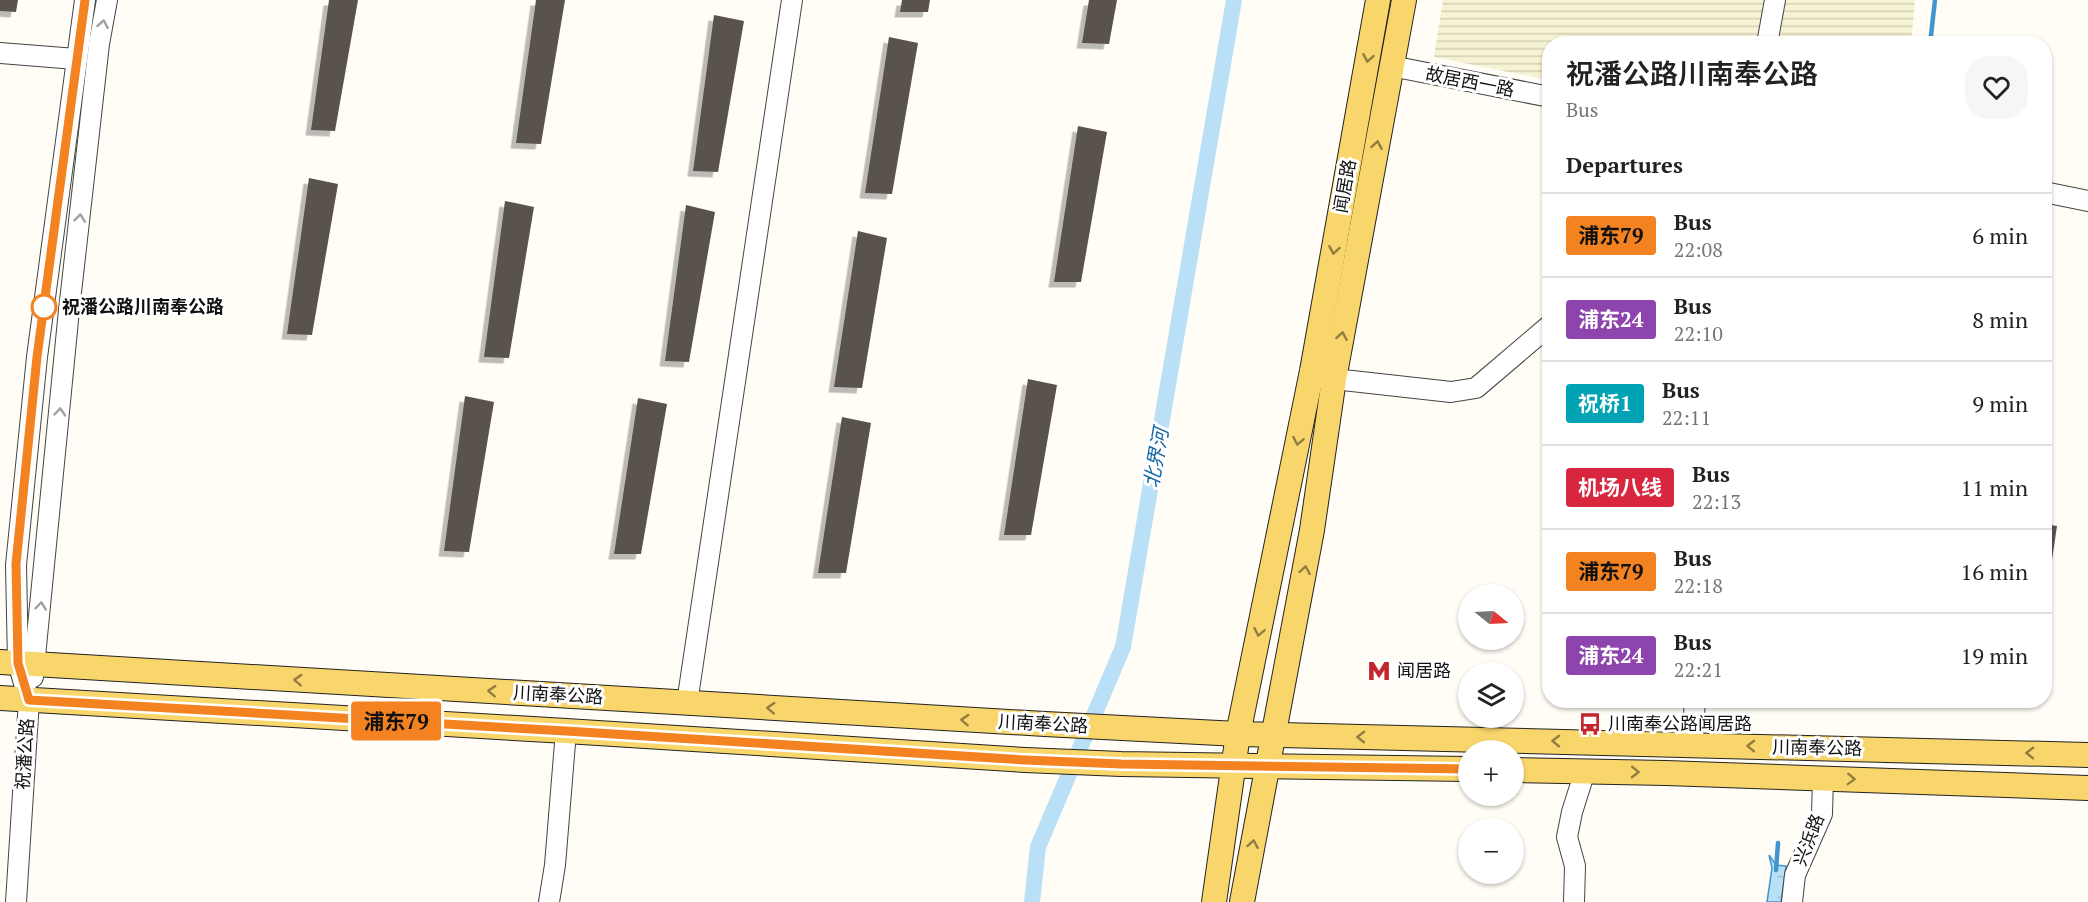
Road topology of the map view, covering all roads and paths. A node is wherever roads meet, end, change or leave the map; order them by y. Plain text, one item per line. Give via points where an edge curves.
1 (85, 0) edge
2 (107, 0) edge
3 (792, 0) edge
4 (1378, 0) edge
5 (1404, 0) edge
6 (1774, 0) edge
7 (1768, 36) edge
8 (0, 53) edge
9 (76, 59) junction
10 (1391, 66) junction
11 (1542, 95) edge
12 (2052, 194) edge
13 (2088, 201) edge
14 (1542, 332) edge
15 (1323, 375) junction
16 (18, 663) edge
17 (0, 698) edge
18 (29, 700) junction
19 (687, 703) junction
20 (1694, 708) edge
21 (566, 731) junction
22 (1238, 734) junction
23 (1275, 735) junction
24 (1692, 745) junction
25 (2088, 755) edge
26 (1235, 765) junction
27 (1267, 766) junction
28 (1458, 769) edge
29 (1524, 770) edge
30 (1585, 771) junction
31 (1823, 778) junction
32 (2088, 788) edge
33 (16, 902) edge
34 (549, 902) edge
35 (1214, 902) edge
36 (1242, 902) edge
37 (1574, 902) edge
38 (1792, 902) edge

1 - 9 street
16 -> 2 street via 69,310
3 - 19 street
4 -> 15 main road, 闻居路
5 - 10 main road
6 - 7 street
8 - 9 street
9 - 16 street via 37,357 16,564
10 - 11 street, 故居西一路
15 -> 10 main road
12 - 13 street
14 - 15 street via 1476,388 1451,392
15 -> 22 main road, 闻居路
23 -> 15 main road via 1312,530
16 - 18 street, 祝潘公路
19 -> 16 main road, 川南奉公路
17 - 18 main road, 川南奉公路
18 - 21 main road, 川南奉公路
18 - 33 street, 祝潘公路
22 -> 19 main road, 川南奉公路
20 - 24 street
21 - 26 main road, 川南奉公路 via 1025,760
21 - 34 street
22 - 23 main road, 川南奉公路
22 - 26 main road, 闻居路
24 -> 23 main road, 川南奉公路
23 - 27 main road
25 -> 24 main road, 川南奉公路
26 - 27 main road, 川南奉公路
26 - 35 main road, 闻居路
27 - 28 main road, 川南奉公路
36 -> 27 main road
29 - 30 main road, 川南奉公路
30 -> 31 main road, 川南奉公路
30 - 37 street via 1567,837 1575,866
31 -> 32 main road, 川南奉公路
31 - 38 street, 兴浜路 via 1822,814 1795,875

